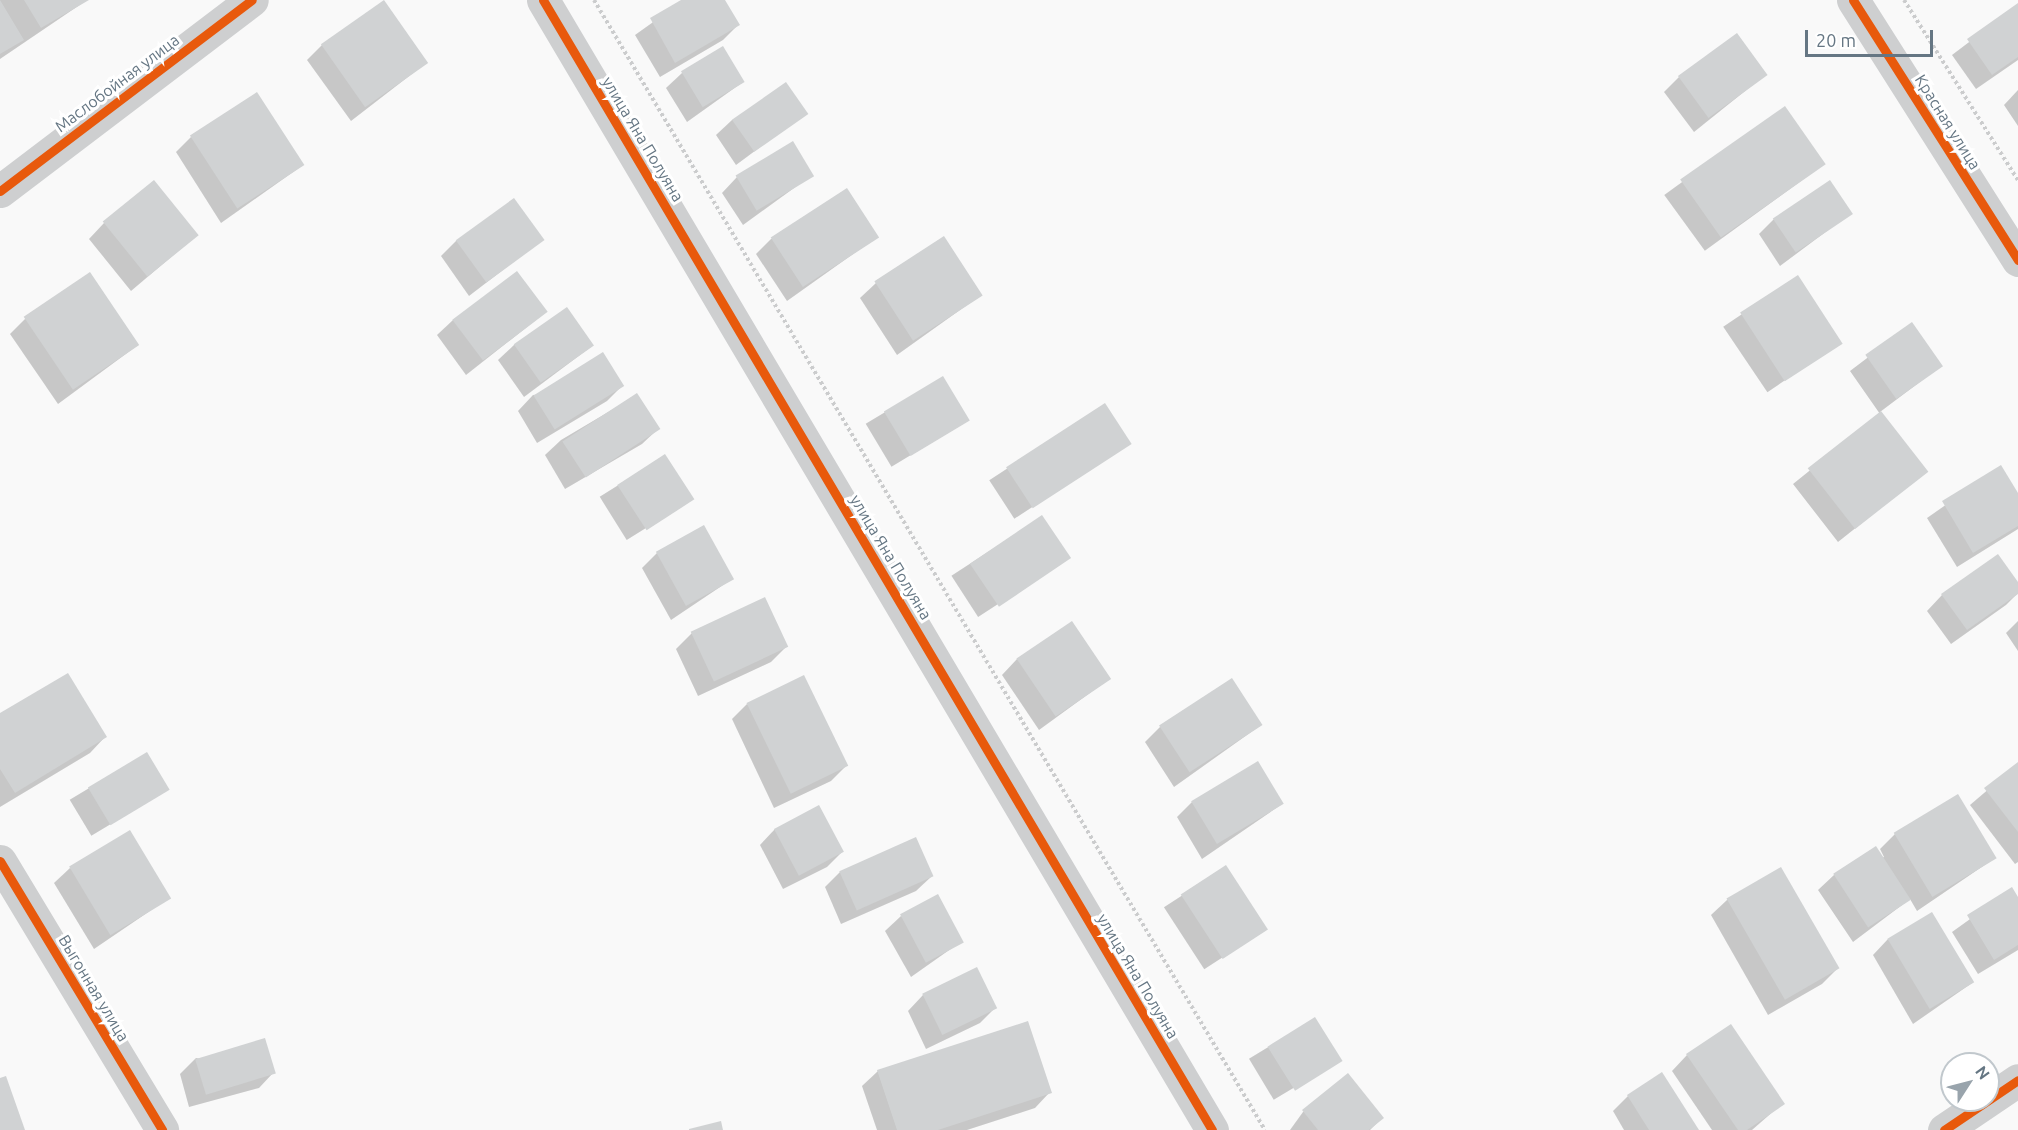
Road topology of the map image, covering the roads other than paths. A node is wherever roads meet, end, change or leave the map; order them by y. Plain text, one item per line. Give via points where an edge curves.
1 (252, 0) edge
2 (543, 0) edge
3 (1853, 0) edge
4 (0, 191) edge
5 (2018, 260) edge
6 (0, 861) edge
7 (2018, 1080) edge
8 (162, 1130) edge
9 (1212, 1130) edge
10 (1944, 1130) edge

1 - 4 street, Маслобойная улица
2 - 9 street, улица Яна Полуяна
3 - 5 street, Красная улица
6 - 8 street, Выгонная улица
7 - 10 street

